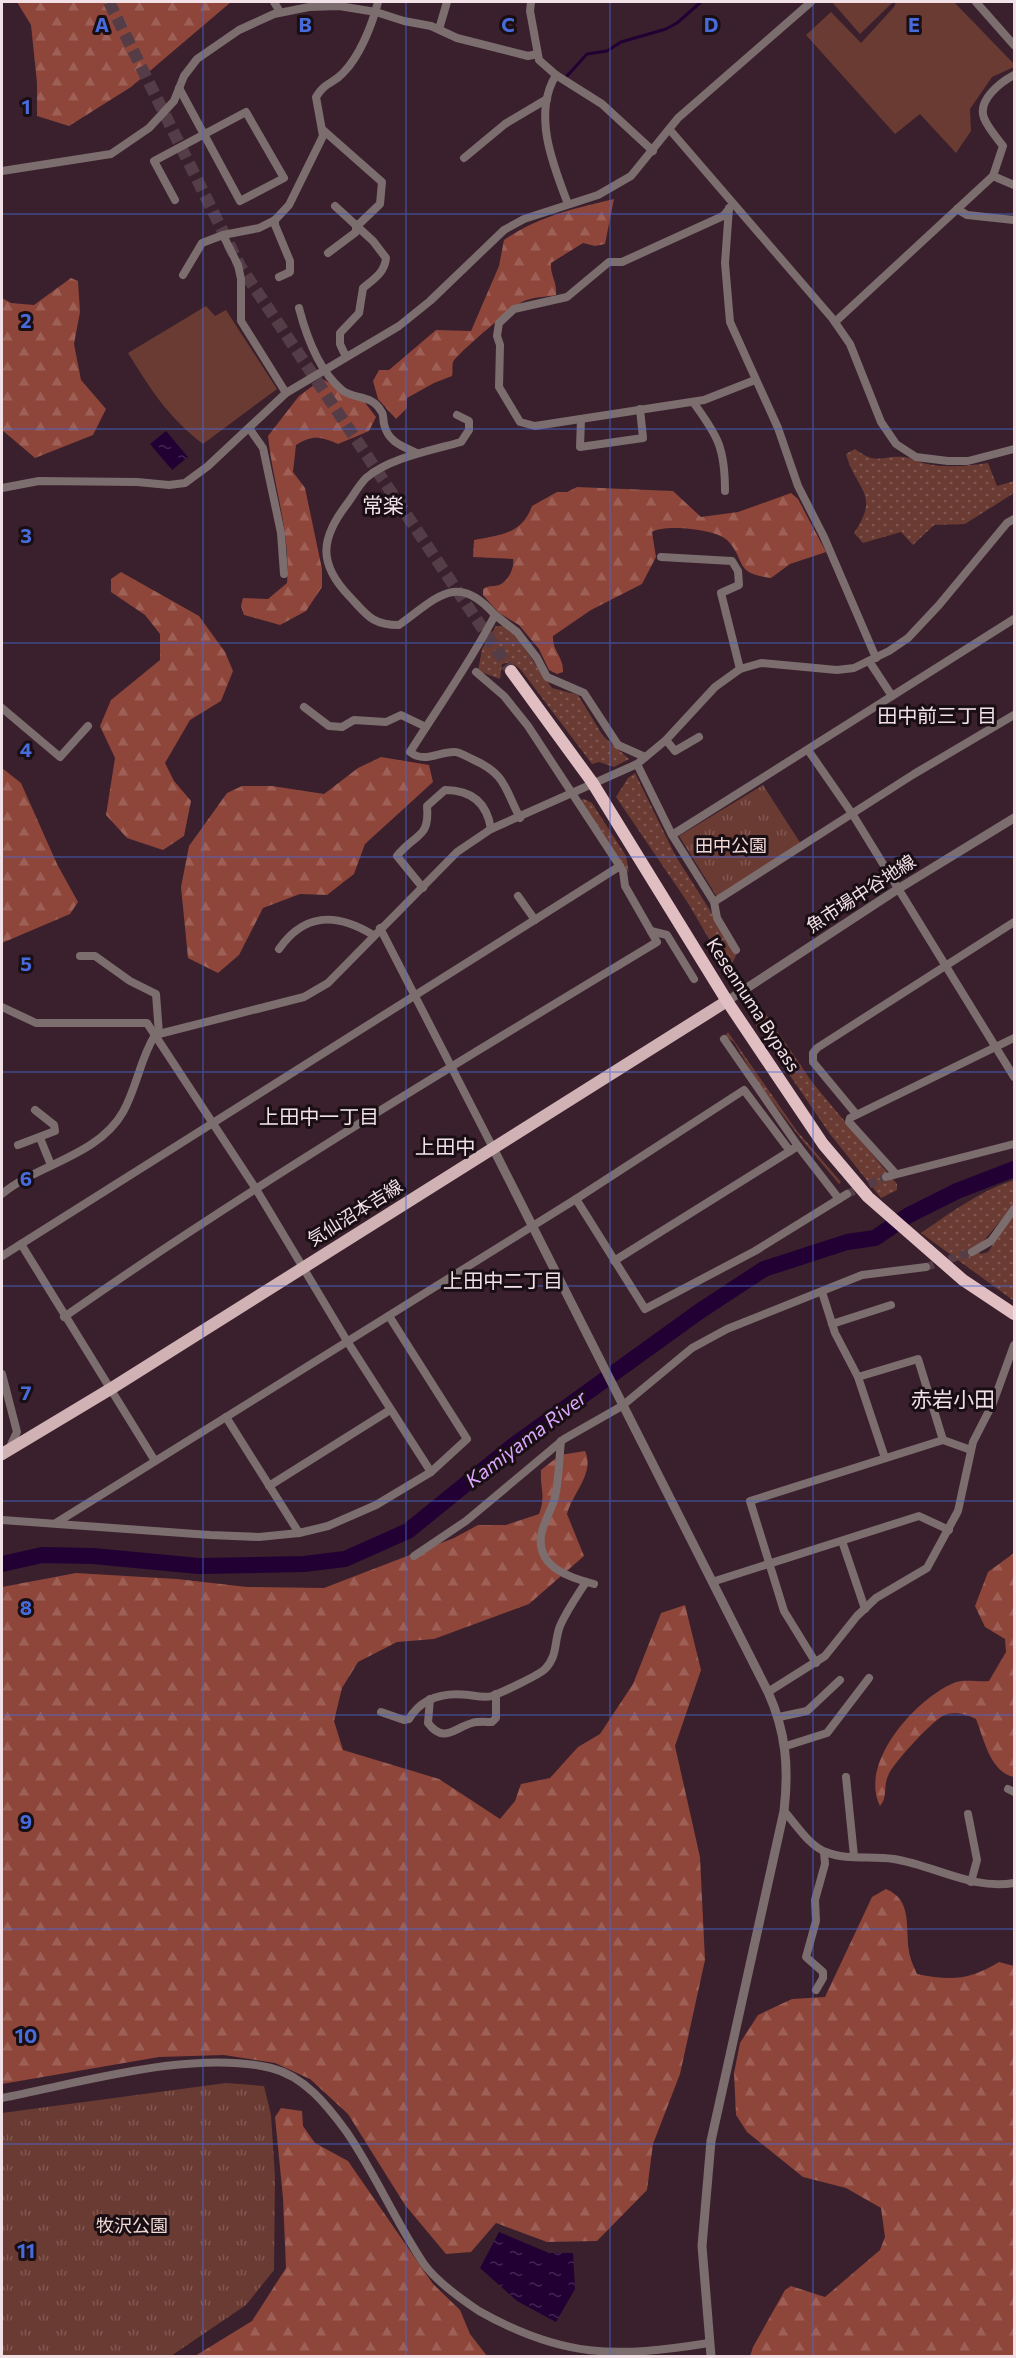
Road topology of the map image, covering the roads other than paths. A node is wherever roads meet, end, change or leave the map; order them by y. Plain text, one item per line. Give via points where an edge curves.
1 (274, 2) edge
2 (378, 2) edge
3 (447, 2) edge
4 (531, 2) edge
5 (811, 2) edge
6 (976, 2) edge
7 (280, 12) junction
8 (376, 12) junction
9 (439, 29) junction
10 (1014, 45) edge
11 (537, 54) junction
12 (556, 75) junction
13 (1014, 75) edge
14 (179, 88) junction
15 (547, 99) junction
16 (323, 130) junction
17 (669, 130) junction
18 (203, 133) junction
19 (653, 150) junction
20 (464, 158) dead end
21 (2, 171) edge
22 (993, 176) junction
23 (1014, 185) edge
24 (175, 200) dead end
25 (568, 204) junction
26 (729, 205) junction
27 (335, 206) dead end
28 (957, 209) junction
29 (275, 220) junction
30 (1014, 220) edge
31 (356, 227) junction
32 (223, 235) junction
33 (328, 253) dead end
34 (183, 275) dead end
35 (279, 277) dead end
36 (299, 308) dead end
37 (835, 322) junction
38 (346, 357) junction
39 (326, 369) junction
40 (755, 380) junction
41 (286, 393) junction
42 (693, 402) junction
43 (640, 409) junction
44 (457, 415) dead end
45 (580, 419) junction
46 (249, 428) junction
47 (1014, 449) edge
48 (417, 453) junction
49 (2, 488) edge
50 (725, 491) dead end
51 (1014, 519) edge
52 (661, 557) dead end
53 (284, 574) dead end
54 (495, 615) junction
55 (1014, 619) edge
56 (873, 660) junction
57 (740, 669) junction
58 (511, 671) tunnel mouth
59 (476, 672) dead end
60 (892, 696) junction
61 (304, 707) dead end
62 (2, 708) edge
63 (1014, 715) edge
64 (87, 726) dead end
65 (426, 727) junction
66 (699, 736) dead end
67 (666, 740) junction
68 (808, 750) junction
69 (645, 758) junction
70 (637, 764) junction
71 (592, 782) junction
72 (571, 793) junction
73 (853, 815) junction
74 (520, 818) junction
75 (1014, 818) edge
76 (491, 830) junction
77 (672, 835) junction
78 (620, 866) junction
79 (423, 888) junction
80 (898, 889) junction
81 (518, 896) dead end
82 (714, 902) junction
83 (534, 920) junction
84 (1014, 922) edge
85 (380, 928) junction
86 (651, 932) junction
87 (373, 935) junction
88 (279, 949) dead end
89 (736, 950) dead end
90 (80, 956) dead end
91 (945, 967) junction
92 (694, 979) dead end
93 (414, 995) junction
94 (727, 1001) junction
95 (2, 1007) edge
96 (157, 1034) junction
97 (1014, 1038) edge
98 (724, 1039) dead end
99 (997, 1047) junction
100 (450, 1067) junction
101 (1014, 1077) edge
102 (35, 1110) dead end
103 (856, 1114) junction
104 (211, 1123) junction
105 (40, 1138) junction
106 (1014, 1144) edge
107 (18, 1145) dead end
108 (798, 1146) junction
109 (492, 1148) junction
110 (790, 1151) junction
111 (51, 1165) junction
112 (895, 1173) junction
113 (886, 1177) tunnel mouth
114 (256, 1190) junction
115 (2, 1194) edge
116 (576, 1199) junction
117 (1014, 1209) edge
118 (531, 1227) junction
119 (21, 1244) junction
120 (972, 1252) tunnel mouth
121 (2, 1256) edge
122 (614, 1260) junction
123 (303, 1266) junction
124 (926, 1267) tunnel mouth
125 (822, 1292) junction
126 (891, 1305) dead end
127 (1014, 1314) edge
128 (389, 1316) junction
129 (64, 1317) junction
130 (832, 1324) junction
131 (347, 1341) junction
132 (1014, 1345) edge
133 (2, 1374) edge
134 (858, 1377) junction
135 (112, 1388) junction
136 (621, 1404) junction
137 (390, 1410) junction
138 (226, 1418) junction
139 (943, 1440) junction
140 (561, 1441) junction
141 (971, 1450) junction
142 (5, 1452) edge
143 (885, 1458) junction
144 (155, 1461) junction
145 (430, 1472) junction
146 (269, 1486) junction
147 (2, 1520) edge
148 (56, 1523) junction
149 (949, 1530) junction
150 (299, 1533) junction
151 (842, 1541) junction
152 (414, 1556) dead end
153 (770, 1564) junction
154 (712, 1582) junction
155 (865, 1609) junction
156 (816, 1663) junction
157 (869, 1678) dead end
158 (840, 1680) dead end
159 (768, 1692) junction
160 (496, 1694) junction
161 (430, 1699) junction
162 (381, 1712) dead end
163 (779, 1717) junction
164 (786, 1746) junction
165 (846, 1777) dead end
166 (784, 1811) junction
167 (968, 1814) dead end
168 (824, 1852) junction
169 (854, 1857) junction
170 (1014, 1881) edge
171 (971, 1882) junction
172 (816, 1990) dead end
173 (2, 2098) edge
174 (709, 2343) junction
175 (711, 2356) edge

1 - 7 street
2 - 8 street
3 - 9 street
4 - 11 street
5 - 17 street
6 - 10 street
7 - 8 street via 339,6
7 - 14 street via 240,30 198,58
8 - 9 street
8 - 16 street via 355,58 342,75 323,85 316,97
9 - 11 street via 457,38 528,56
11 - 12 street via 538,60
12 - 15 street via 547,90
12 - 19 street via 602,104
13 - 22 street via 998,84 984,106 983,117 1003,146
14 - 18 street
14 - 21 street via 174,101 149,128 111,154
15 - 20 street via 505,124
15 - 25 street via 550,156
16 - 29 street via 302,185
16 - 31 street via 382,182 380,204
17 - 19 street
17 - 26 street
18 - 18 street via 240,201 284,178 246,112
18 - 24 street via 154,161
19 - 25 street via 631,176 598,195
22 - 23 street
22 - 28 street
25 - 38 street via 504,230 399,326
26 - 37 street
26 - 40 street via 725,263 730,322
26 - 45 street via 723,216 622,262 609,262 567,297 514,309 499,323 499,387 520,422 535,426
27 - 31 street
28 - 30 street via 967,215
28 - 37 street
29 - 32 street via 259,228
29 - 35 street via 290,261 290,272
31 - 33 street via 356,232
31 - 38 street via 373,241 386,258 386,265 363,288 359,313 340,333
32 - 34 street via 202,243
32 - 41 street via 241,279 241,321
36 - 39 street via 302,325
37 - 47 street via 850,344 881,422 896,444 916,457 948,460 987,458
38 - 39 street
39 - 41 street
39 - 48 street via 343,391 369,398 382,411 391,440
40 - 42 street
40 - 56 street
41 - 46 street
42 - 43 street
42 - 50 street via 714,431 725,459
43 - 45 street
43 - 45 street via 643,438 580,447
44 - 48 street via 469,421 470,430 461,442
46 - 49 street via 185,483 39,481
46 - 53 street via 262,448 281,533
48 - 54 street via 367,478 333,523 326,539 326,555 334,581 372,621 387,625 399,625 441,595 463,590 480,598
51 - 56 street via 908,638
52 - 57 street via 732,561 739,585 721,593
54 - 65 street
54 - 69 street via 517,632 548,678 584,693 618,745
55 - 60 street
56 - 57 street via 837,670 761,663
56 - 60 street
57 - 67 street via 715,687
58 - 71 highway, Kesennuma Bypass
59 - 72 street via 516,711
60 - 68 street
61 - 65 street via 329,726 342,727 354,720 386,722 401,715
62 - 64 street via 60,756
63 - 73 street
65 - 74 street via 410,752 416,757 432,757 455,752 493,768 504,781
66 - 67 street via 675,751
67 - 69 street
68 - 73 street
68 - 77 street
69 - 70 street
70 - 71 street
70 - 77 street
71 - 72 street
71 - 94 highway, Kesennuma Bypass
72 - 74 street
72 - 78 street
73 - 80 street
73 - 82 street
74 - 76 street
75 - 80 street, 魚市場中谷地線
76 - 79 street via 457,852
76 - 79 street via 482,802 460,790 445,790 427,806 428,824 423,833 408,842 397,856
77 - 82 street
78 - 83 street
78 - 86 street via 625,886
79 - 85 street
80 - 91 street
80 - 94 street, 魚市場中谷地線
81 - 83 street
82 - 89 street via 717,918
83 - 93 street
84 - 91 street
85 - 87 street
85 - 93 street
86 - 92 street via 667,935
86 - 100 street via 657,942
87 - 88 street via 355,924 321,919 302,926
87 - 96 street via 328,983 304,998
90 - 96 street via 95,956 130,981 153,990
91 - 99 street
91 - 103 street via 813,1053 813,1062
93 - 100 street
93 - 104 street
94 - 109 main road, 気仙沼本吉線
94 - 127 highway, Kesennuma Bypass via 823,1144 868,1197 963,1280
95 - 96 street via 36,1023 147,1023
96 - 104 street
96 - 111 street via 145,1050 122,1113 107,1132
97 - 99 street
98 - 108 street
99 - 101 street
99 - 103 street
100 - 109 street
100 - 114 street
102 - 105 street via 54,1125 55,1131
103 - 112 street via 849,1122
104 - 114 street
104 - 119 street
105 - 107 street
105 - 111 street
106 - 112 street
108 - 110 street
108 - 122 street via 843,1197 755,1251 645,1309
109 - 118 street
109 - 123 main road, 気仙沼本吉線
110 - 116 street via 744,1090
110 - 122 street
111 - 115 street
112 - 113 street
114 - 123 street
114 - 129 street
116 - 118 street
116 - 122 street
117 - 120 street via 991,1241
118 - 128 street
118 - 136 street
119 - 121 street
119 - 129 street
123 - 131 street
123 - 135 main road, 気仙沼本吉線
124 - 125 street via 862,1275
125 - 130 street
125 - 136 street via 727,1329 692,1348
126 - 130 street
128 - 131 street
128 - 145 street via 467,1439
129 - 135 street
130 - 134 street
131 - 137 street
131 - 138 street
132 - 141 street
133 - 142 street via 17,1432
134 - 139 street via 918,1359
134 - 143 street
135 - 142 main road, 気仙沼本吉線
135 - 144 street
136 - 140 street
136 - 154 street
137 - 145 street
137 - 146 street
138 - 144 street
138 - 146 street
139 - 141 street
139 - 143 street
140 - 152 street via 466,1521
140 - 160 street via 555,1498 541,1538 543,1550 557,1571 590,1583 562,1622 555,1655 546,1668
141 - 149 street via 962,1501
143 - 153 street via 750,1501
144 - 148 street
145 - 150 street via 376,1505 328,1526
146 - 150 street
147 - 148 street
148 - 150 street via 249,1537
149 - 151 street via 919,1516
149 - 155 street via 927,1568 888,1590
151 - 153 street
151 - 155 street
153 - 154 street
153 - 156 street via 784,1611
154 - 159 street
155 - 156 street via 834,1648
156 - 159 street
157 - 164 street via 827,1733
158 - 163 street via 807,1711
159 - 163 street
160 - 161 street
160 - 161 street via 496,1718 492,1722 472,1723 445,1734 433,1730 428,1723
161 - 162 street via 416,1707 409,1719
163 - 164 street
164 - 166 street via 788,1779
165 - 169 street
166 - 168 street
166 - 174 street via 711,2141 702,2246
167 - 171 street via 977,1860
168 - 169 street
168 - 172 street via 825,1864 815,1900 816,1922 806,1957 823,1972
169 - 171 street via 894,1858
170 - 171 street via 991,1885
173 - 174 street via 201,2063 273,2068 304,2084 327,2104 364,2158 426,2266 468,2304 502,2327 538,2344 608,2356
174 - 175 street

